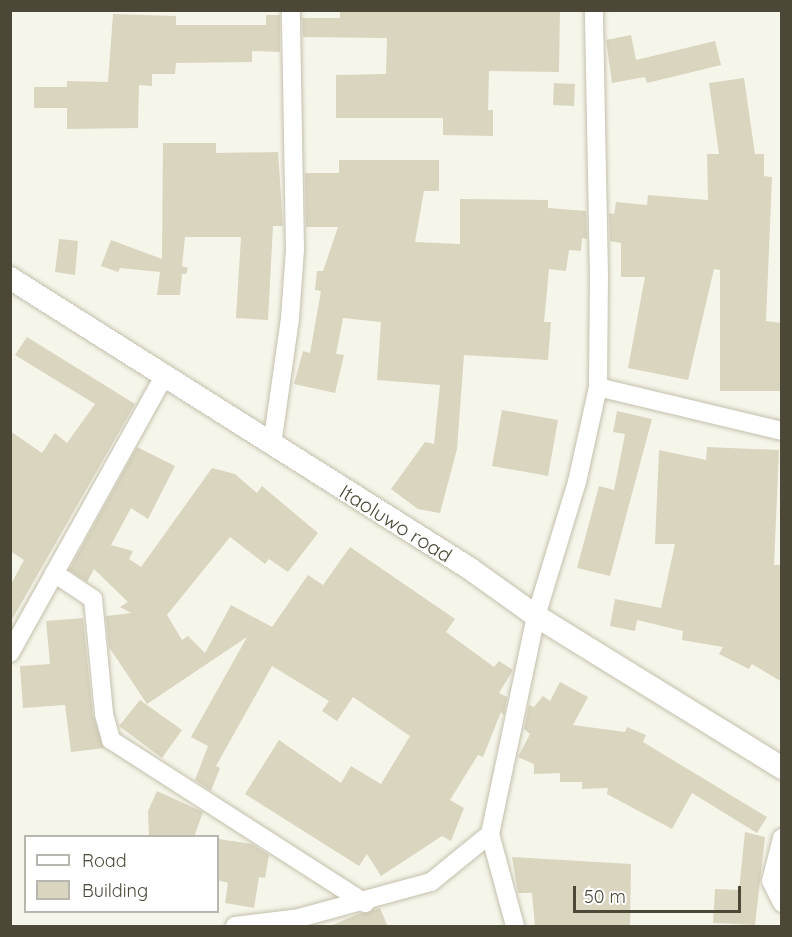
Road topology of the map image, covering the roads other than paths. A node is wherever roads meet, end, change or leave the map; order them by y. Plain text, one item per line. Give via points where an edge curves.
1 (291, 10) edge
2 (594, 10) edge
3 (10, 278) edge
4 (165, 374) junction
5 (598, 387) junction
6 (782, 431) edge
7 (272, 445) junction
8 (54, 573) junction
9 (536, 616) junction
10 (12, 648) edge
11 (782, 768) edge
12 (490, 834) junction
13 (782, 838) edge
14 (365, 903) junction
15 (782, 903) edge
16 (235, 927) edge
17 (515, 927) edge

1 - 7 street via 295,250
2 - 5 street
3 - 4 street, Itaoluwo road
4 - 7 street, Itaoluwo road
4 - 8 street
5 - 6 street
5 - 9 street via 577,482
7 - 9 street, Itaoluwo road via 469,568
8 - 10 street
8 - 14 street via 93,599 104,714 111,740
9 - 11 street, Itaoluwo road
9 - 12 street
12 - 14 street via 431,882
12 - 17 street
13 - 15 street via 771,880
14 - 16 street

